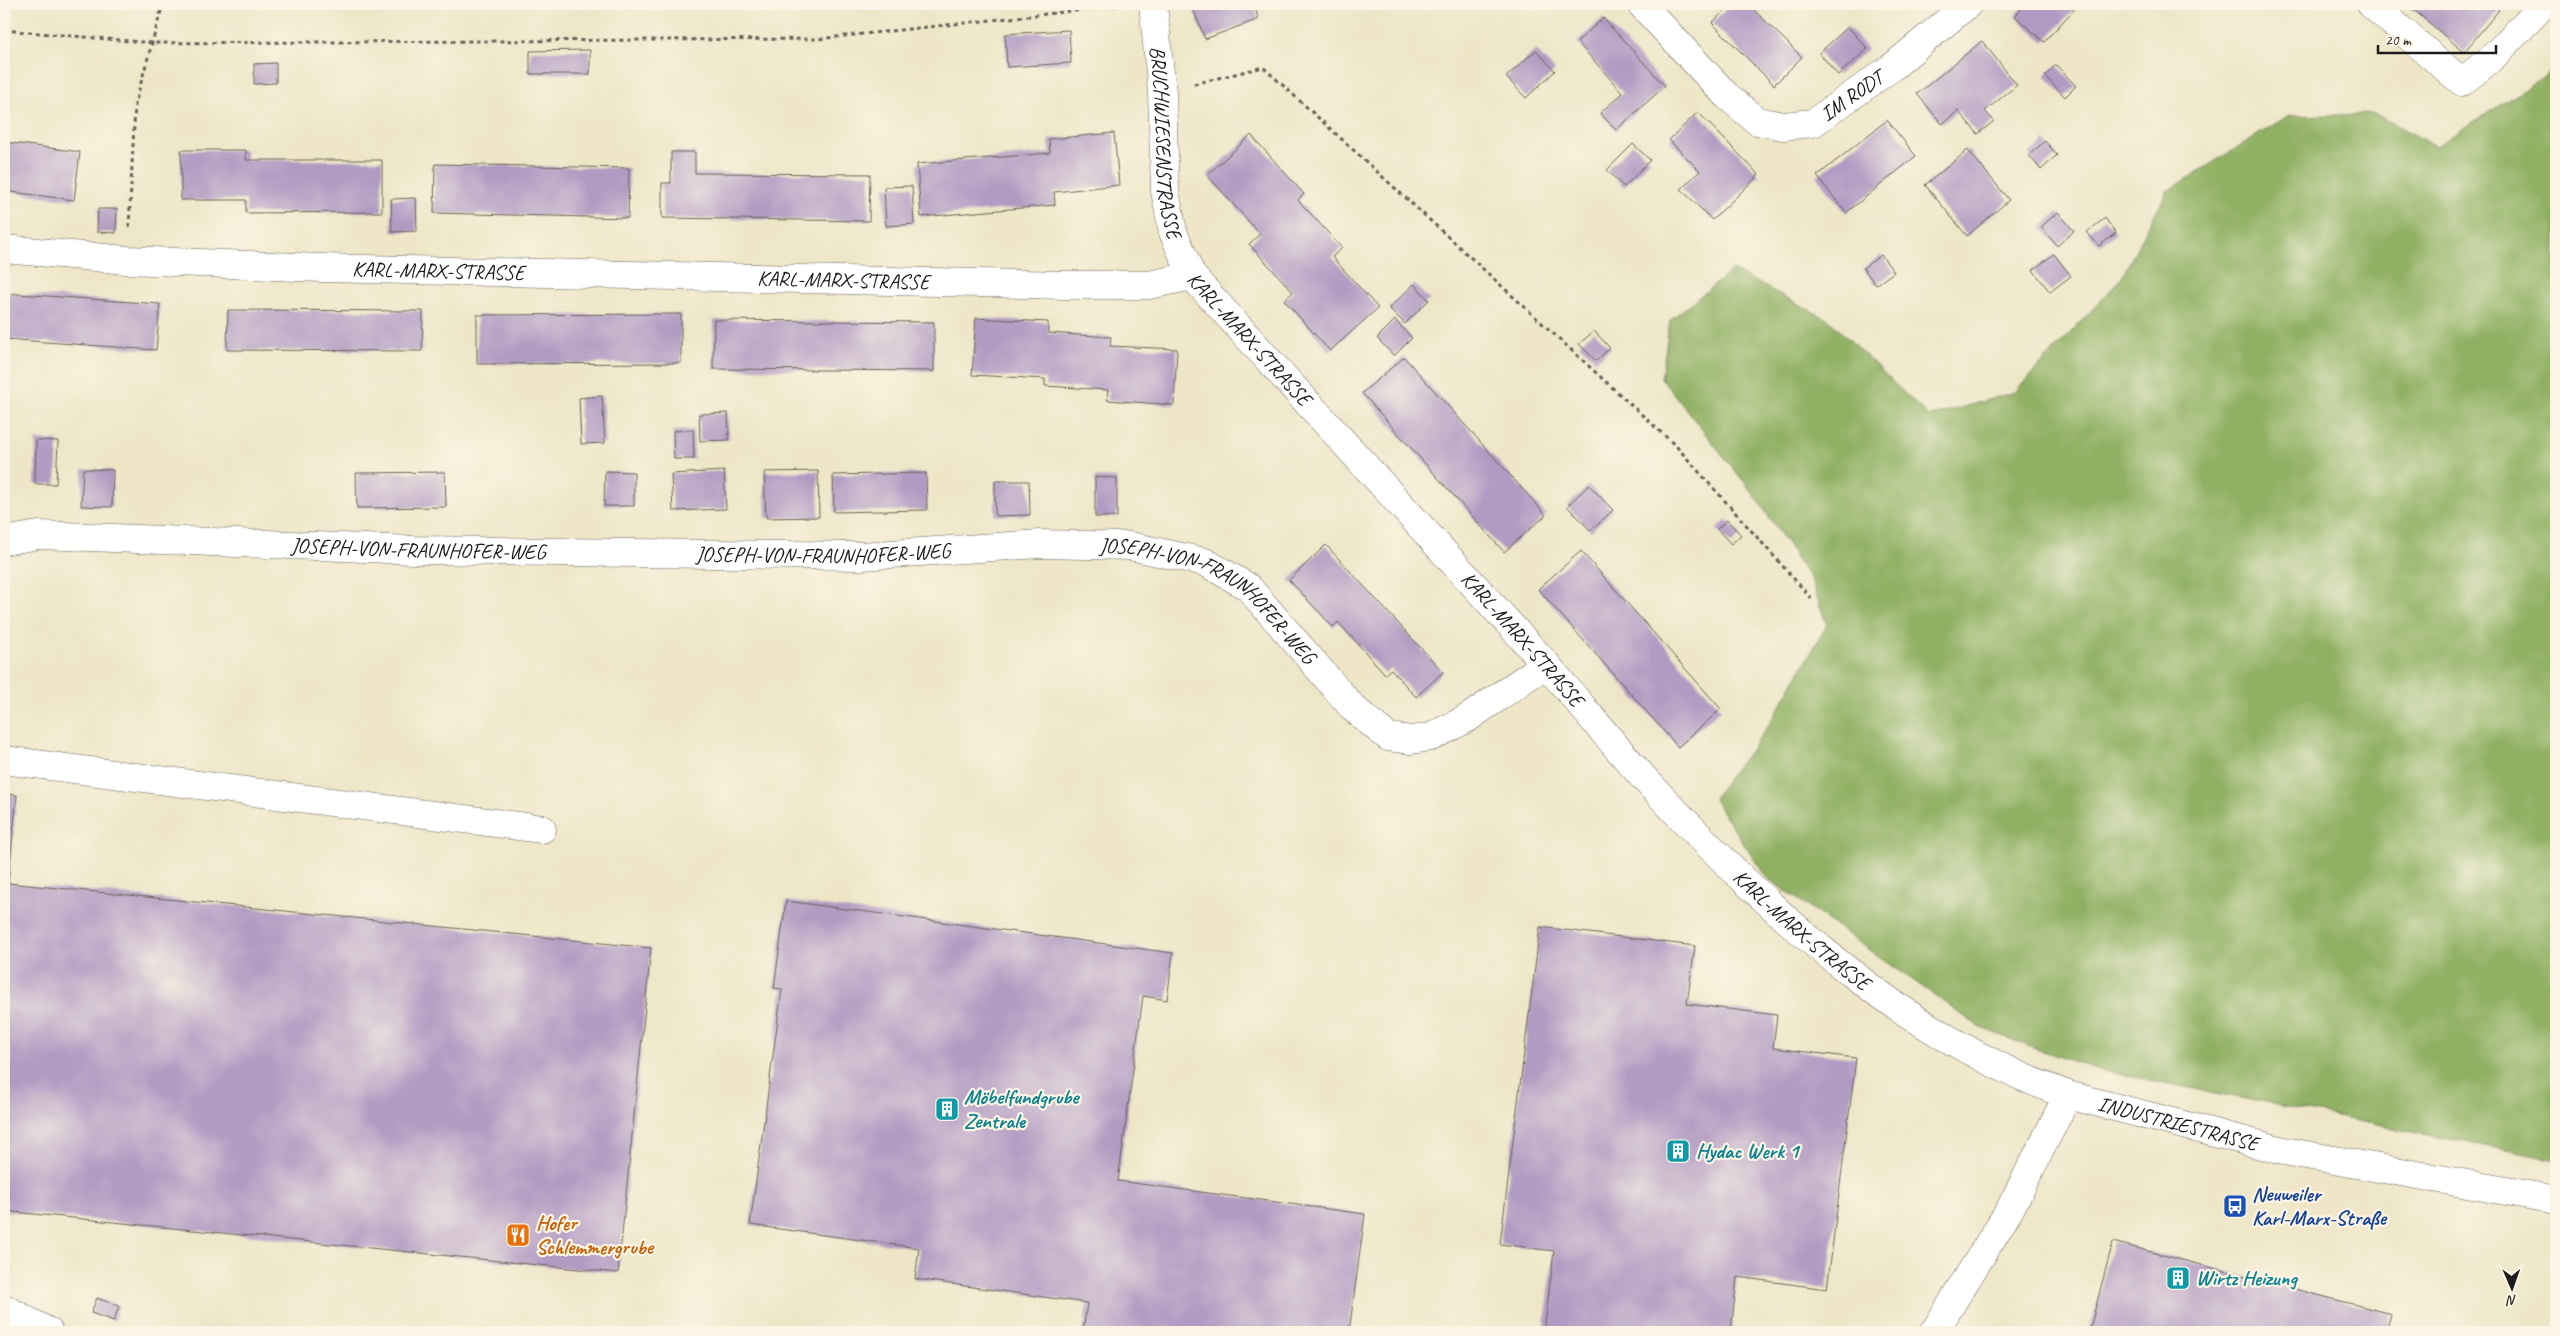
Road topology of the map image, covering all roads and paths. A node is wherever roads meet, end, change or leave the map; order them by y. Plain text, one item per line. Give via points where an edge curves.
1 (163, 4) edge
2 (1153, 4) edge
3 (1640, 4) edge
4 (1968, 4) edge
5 (2371, 4) edge
6 (2544, 4) edge
7 (1122, 6) dead end
8 (4, 30) edge
9 (154, 43) junction
10 (1162, 92) junction
11 (4, 249) edge
12 (127, 260) junction
13 (1192, 276) junction
14 (4, 541) edge
15 (1811, 598) dead end
16 (1546, 664) junction
17 (4, 760) edge
18 (542, 829) dead end
19 (2068, 1095) junction
20 (2556, 1200) edge
21 (5, 1313) edge
22 (49, 1332) edge
23 (1934, 1332) edge

1 - 9 path
2 - 10 street, BRUCHWIESENSTRASSE
3 - 4 street, IM RODT via 1726,95 1757,120 1784,126 1813,122 1891,68
5 - 6 street via 2462,82 2493,58
7 - 9 path via 818,39
8 - 9 path
9 - 12 path via 135,104
10 - 13 street, BRUCHWIESENSTRASSE via 1166,191 1173,232
10 - 15 path via 1263,67 1677,447
11 - 12 street, KARL-MARX-STRASSE
12 - 13 street, KARL-MARX-STRASSE via 322,268 1066,285 1149,285
13 - 16 street, KARL-MARX-STRASSE
14 - 16 street, JOSEPH-VON-FRAUNHOFER-WEG via 39,535 414,550 861,556 1040,544 1130,546 1205,562 1248,587 1353,708 1388,737 1411,740 1431,737 1468,718
16 - 19 street, KARL-MARX-STRASSE via 1669,804 1765,901 1856,979 1954,1042 2044,1087
17 - 18 street
19 - 20 street, INDUSTRIESTRASSE via 2284,1151
19 - 23 street, INDUSTRIESTRASSE via 2010,1209
21 - 22 street

